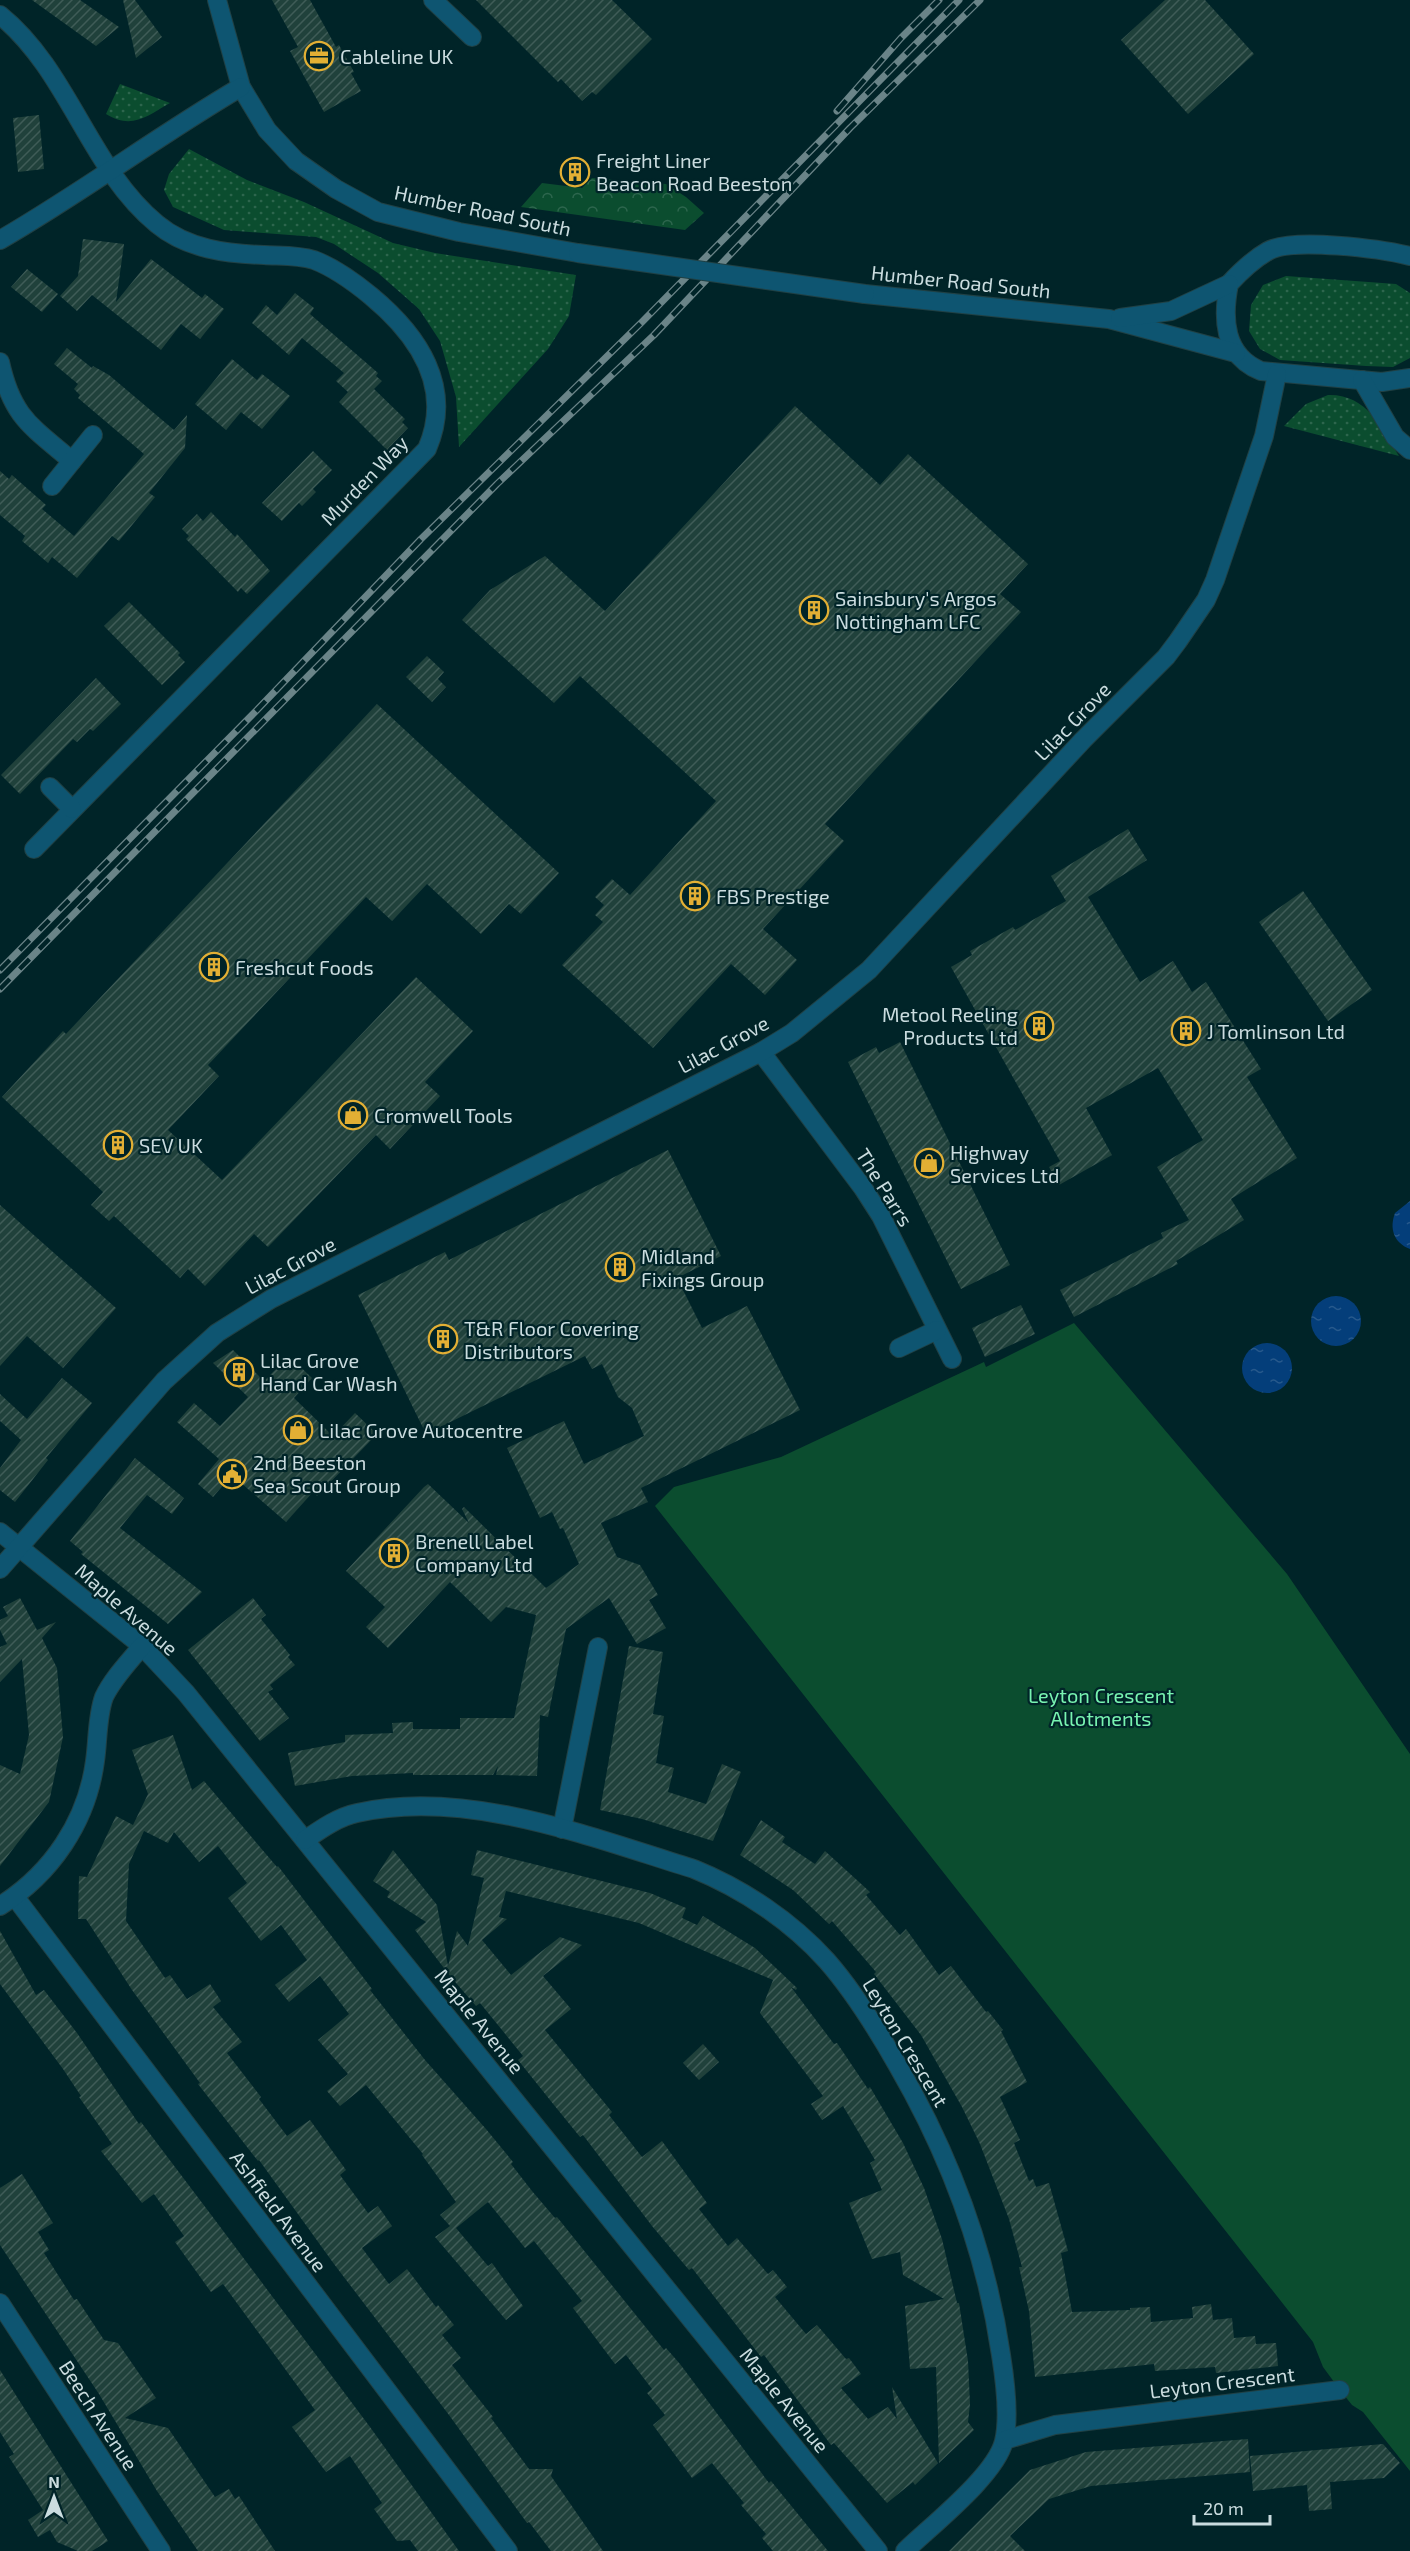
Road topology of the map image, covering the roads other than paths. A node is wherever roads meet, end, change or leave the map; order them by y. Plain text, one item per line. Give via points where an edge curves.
1 (217, 0) edge
2 (433, 0) edge
3 (0, 15) edge
4 (472, 37) dead end
5 (241, 87) junction
6 (110, 169) junction
7 (0, 240) edge
8 (1410, 256) edge
9 (1229, 284) junction
10 (1109, 319) junction
11 (1236, 353) junction
12 (0, 362) edge
13 (1277, 374) junction
14 (1410, 378) edge
15 (1362, 380) junction
16 (93, 435) dead end
17 (1410, 450) edge
18 (72, 460) junction
19 (52, 486) dead end
20 (50, 787) dead end
21 (72, 809) junction
22 (34, 849) dead end
23 (761, 1052) junction
24 (937, 1330) junction
25 (899, 1348) dead end
26 (952, 1359) dead end
27 (0, 1532) edge
28 (19, 1547) junction
29 (0, 1569) edge
30 (142, 1646) junction
31 (598, 1647) dead end
32 (562, 1829) junction
33 (305, 1840) junction
34 (7, 1901) edge
35 (0, 2303) edge
36 (1340, 2390) dead end
37 (1005, 2440) junction
38 (161, 2551) edge
39 (508, 2551) edge
40 (878, 2551) edge
41 (905, 2551) edge

1 - 5 street, Humber Road South
2 - 4 street
3 - 6 street via 32,45
5 - 6 street
5 - 10 street, Humber Road South, bridge via 267,130 296,161 378,212 459,232 578,253 866,294
6 - 7 street
6 - 21 street, Murden Way via 133,201 159,226 195,246 313,260 350,279 407,330 421,348 434,383 437,411 435,431 427,449
8 - 9 street, Humber Road South via 1310,244 1287,245 1269,250
9 - 10 street, Humber Road South via 1171,311
9 - 11 street via 1226,323
10 - 11 street, Humber Road South
11 - 13 street, Humber Road South via 1248,366
12 - 18 street via 14,406
13 - 15 street, Humber Road South
13 - 23 street, Lilac Grove via 1264,436 1215,580 1206,600 1166,657 1083,740 869,970 792,1033
14 - 15 street, Humber Road South
15 - 17 street via 1395,436
16 - 18 street
18 - 19 street
20 - 21 street
21 - 22 street, Murden Way
23 - 24 street, The Parrs via 881,1216
23 - 28 street, Lilac Grove via 272,1299 217,1333 164,1381
24 - 25 street
24 - 26 street, The Parrs
27 - 28 street, Maple Avenue
28 - 29 street, Lilac Grove
28 - 30 street, Maple Avenue
30 - 33 street, Maple Avenue via 186,1693
30 - 34 street via 104,1699 88,1797 70,1835 53,1862
31 - 32 street
32 - 33 street, Leyton Crescent via 480,1811 393,1808 356,1813
32 - 37 street, Leyton Crescent via 693,1869 742,1892 801,1936 854,1995 917,2098 943,2152 971,2228 993,2299 1006,2388
33 - 40 street, Maple Avenue
34 - 39 street, Ashfield Avenue
35 - 38 street, Beech Avenue
36 - 37 street, Leyton Crescent via 1055,2425
37 - 41 street, Leyton Crescent via 985,2475

